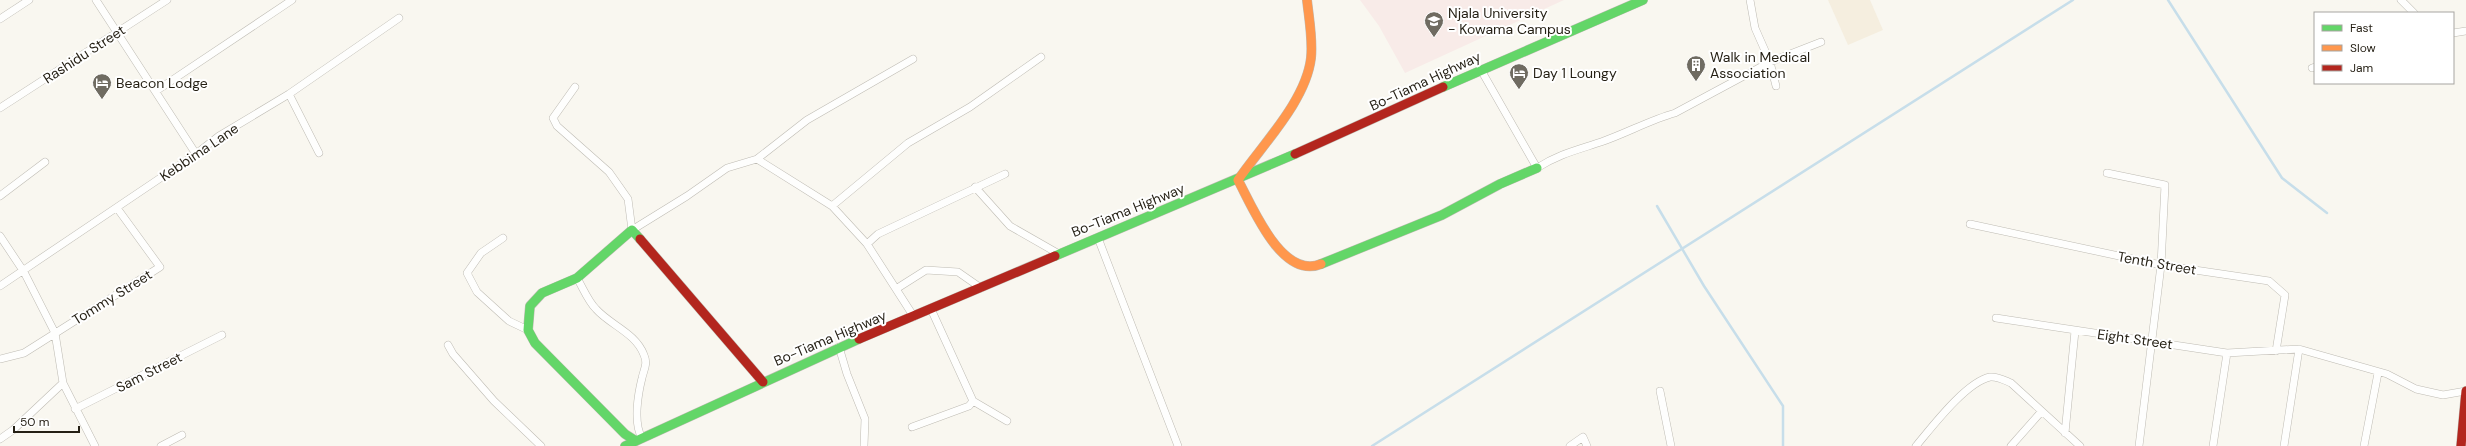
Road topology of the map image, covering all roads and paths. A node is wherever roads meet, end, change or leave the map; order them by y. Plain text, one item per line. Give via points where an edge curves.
1 (29, 0) edge
2 (96, 0) edge
3 (167, 0) edge
4 (292, 0) edge
5 (1307, 0) edge
6 (1643, 0) edge
7 (1750, 0) edge
8 (2401, 0) edge
9 (2413, 12) edge
10 (399, 18) dead end
11 (0, 19) edge
12 (2454, 29) edge
13 (2464, 31) edge
14 (119, 32) junction
15 (2454, 33) edge
16 (1821, 42) dead end
17 (1041, 57) dead end
18 (913, 59) dead end
19 (1770, 62) junction
20 (1481, 70) junction
21 (1776, 86) dead end
22 (575, 87) dead end
23 (156, 91) junction
24 (289, 94) junction
25 (0, 108) edge
26 (319, 153) dead end
27 (196, 154) junction
28 (757, 159) junction
29 (45, 162) dead end
30 (1537, 168) junction
31 (2107, 173) dead end
32 (1005, 174) dead end
33 (1238, 180) junction
34 (975, 187) junction
35 (0, 196) edge
36 (832, 206) junction
37 (117, 208) junction
38 (1970, 224) dead end
39 (632, 230) junction
40 (0, 236) edge
41 (503, 238) dead end
42 (1098, 238) junction
43 (867, 244) junction
44 (1060, 254) junction
45 (2161, 265) junction
46 (24, 272) junction
47 (577, 278) junction
48 (0, 286) edge
49 (896, 289) junction
50 (982, 289) junction
51 (931, 310) junction
52 (914, 317) junction
53 (1996, 318) dead end
54 (528, 330) junction
55 (2076, 331) junction
56 (55, 333) junction
57 (222, 334) dead end
58 (2152, 341) junction
59 (448, 346) dead end
60 (840, 347) junction
61 (2299, 348) junction
62 (2276, 351) junction
63 (2227, 352) junction
64 (0, 359) edge
65 (2378, 372) junction
66 (763, 382) junction
67 (63, 383) junction
68 (1660, 391) dead end
69 (2466, 391) edge
70 (973, 401) junction
71 (75, 409) junction
72 (2041, 412) junction
73 (1008, 421) dead end
74 (912, 426) dead end
75 (2464, 428) edge
76 (2065, 433) junction
77 (182, 435) dead end
78 (0, 439) edge
79 (639, 439) junction
80 (95, 446) edge
81 (161, 446) edge
82 (541, 446) edge
83 (625, 446) edge
84 (864, 446) edge
85 (1178, 446) edge
86 (1570, 446) edge
87 (1587, 446) edge
88 (1672, 446) edge
89 (1916, 446) edge
90 (2011, 446) edge
91 (2080, 446) edge
92 (2139, 446) edge
93 (2213, 446) edge
94 (2284, 446) edge
95 (2364, 446) edge
96 (2461, 446) edge

1 - 11 street
2 - 14 street
3 - 14 street, Rashidu Street
4 - 23 street
5 - 33 main road via 1311,36 1308,67 1295,98
6 - 20 main road, Bo-Tiama Highway
7 - 19 street via 1755,28
8 - 9 street
10 - 24 street, Kebbima Lane
12 - 13 street
13 - 15 street
14 - 23 street
14 - 25 street, Rashidu Street
16 - 19 street
17 - 36 street via 970,107 908,143
18 - 28 street via 807,120
19 - 21 street
19 - 30 street via 1676,113 1601,142 1576,148
20 - 30 street
20 - 33 main road, Bo-Tiama Highway
22 - 39 street via 553,118 557,126 609,172 628,199
23 - 27 street
24 - 26 street
24 - 27 street, Kebbima Lane via 219,136
27 - 37 street, Kebbima Lane
28 - 36 street
28 - 39 street via 727,168
29 - 35 street
30 - 33 main road via 1500,184 1442,215 1312,268 1296,265 1275,243 1259,220
31 - 45 street via 2165,185
32 - 34 street
33 - 42 main road, Bo-Tiama Highway
34 - 43 street via 878,234
34 - 44 street via 1010,226
36 - 43 street
37 - 46 street, Kebbima Lane
37 - 56 street, Tommy Street via 160,267
38 - 45 street, Tenth Street
39 - 47 main road
39 - 66 main road
40 - 46 street
41 - 54 street via 481,253 467,273 477,292 509,320
42 - 44 main road, Bo-Tiama Highway
42 - 85 street
43 - 49 street
44 - 50 main road, Bo-Tiama Highway
45 - 58 street
45 - 62 street, Tenth Street via 2269,281 2279,288 2285,295
46 - 48 street, Kebbima Lane
46 - 56 street
47 - 54 main road via 542,293 530,306
47 - 79 street via 595,308 608,321 622,328 644,354 646,365 637,414
49 - 50 street via 926,270 958,272
49 - 52 street
50 - 51 main road, Bo-Tiama Highway
51 - 52 main road, Bo-Tiama Highway
51 - 70 street
52 - 60 main road, Bo-Tiama Highway
53 - 55 street, Eight Street
54 - 79 main road via 535,343 625,434
55 - 58 street, Eight Street
55 - 76 street
56 - 64 street, Tommy Street via 24,353
56 - 67 street
57 - 71 street, Sam Street
58 - 63 street, Eight Street
58 - 92 street
59 - 82 street via 494,401
60 - 66 main road, Bo-Tiama Highway
60 - 84 street via 847,374 865,419
61 - 62 street, Eight Street
61 - 65 street
61 - 94 street
62 - 63 street, Eight Street
63 - 93 street
65 - 69 street via 2398,378 2416,389 2443,395
65 - 95 street
66 - 79 main road, Bo-Tiama Highway
67 - 71 street
67 - 78 street
68 - 88 street
69 - 75 main road
70 - 73 street
70 - 74 street via 970,406
71 - 80 street
72 - 76 street
72 - 89 street via 2010,383 1997,377 1989,377 1958,397
72 - 90 street
75 - 96 main road
76 - 91 street
77 - 81 street
79 - 83 main road, Bo-Tiama Highway
86 - 87 street via 1583,437

